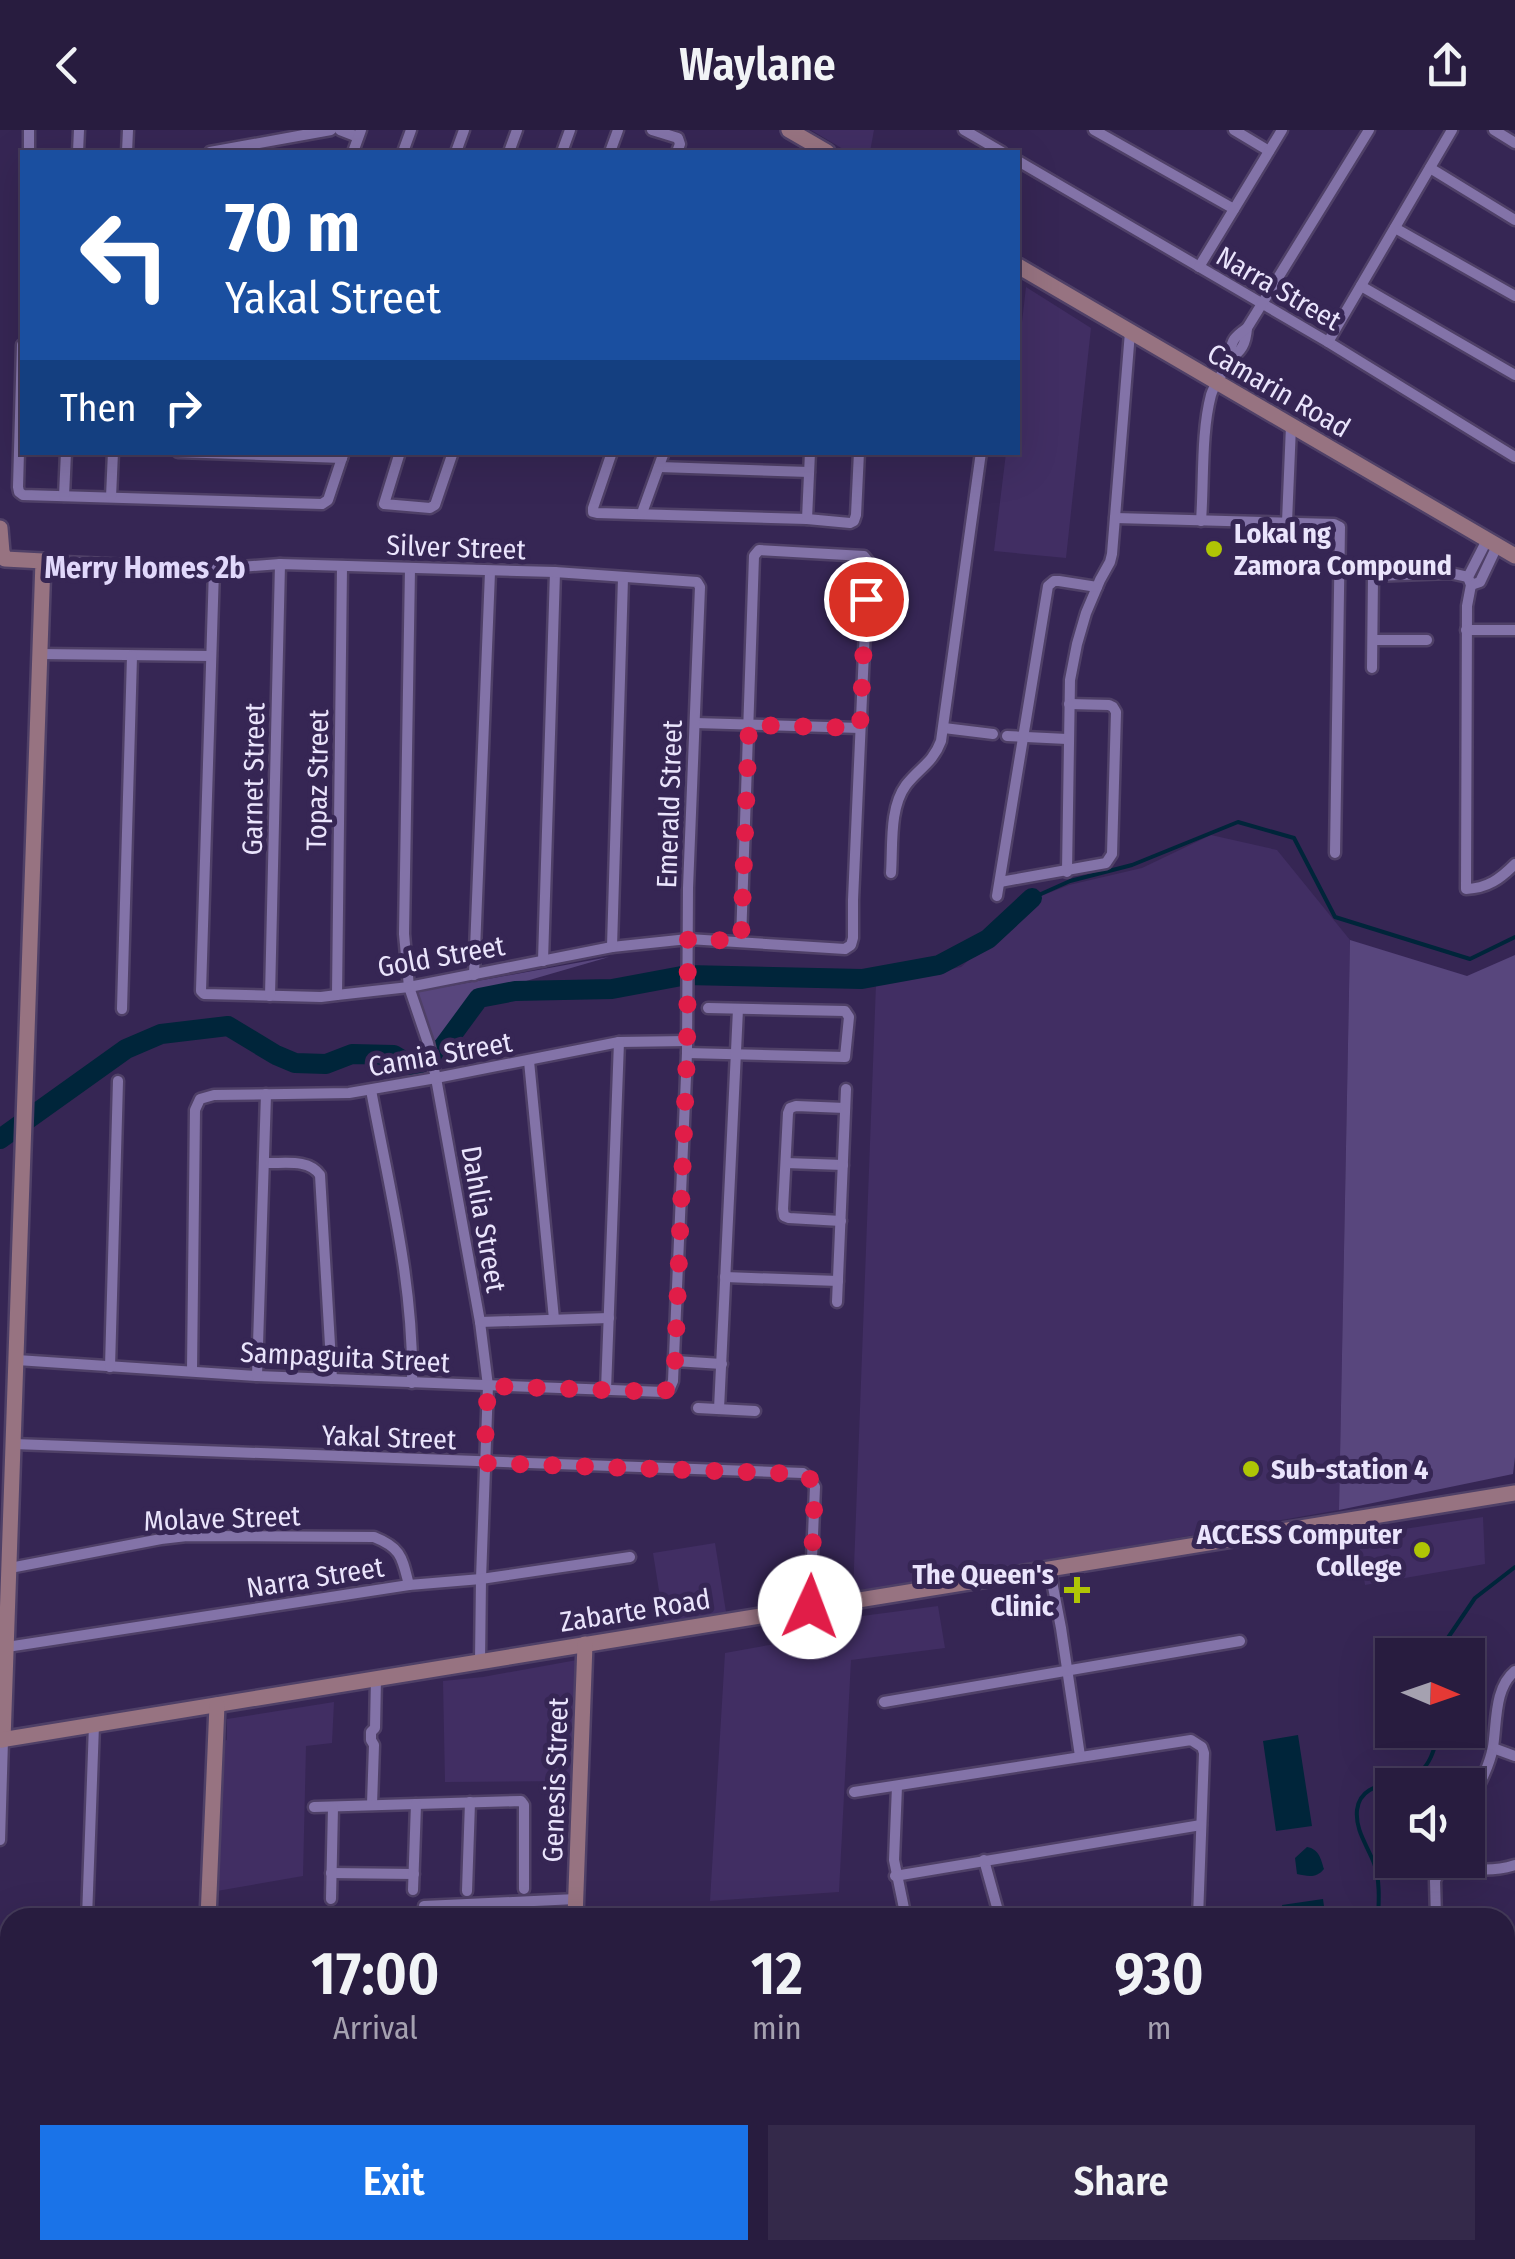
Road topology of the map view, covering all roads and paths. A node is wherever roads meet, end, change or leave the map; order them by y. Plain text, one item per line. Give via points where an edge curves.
1 (331, 130) edge
2 (340, 130) edge
3 (652, 130) edge
4 (790, 130) edge
5 (964, 130) edge
6 (1094, 130) edge
7 (1234, 130) edge
8 (1282, 130) edge
9 (1369, 130) edge
10 (1452, 130) edge
11 (1494, 130) edge
12 (359, 133) edge
13 (1515, 143) edge
14 (221, 150) edge
15 (678, 150) edge
16 (823, 150) edge
17 (999, 150) edge
18 (1269, 151) junction
19 (1020, 162) edge
20 (1430, 168) junction
21 (1234, 208) junction
22 (1515, 220) edge
23 (1395, 228) junction
24 (1020, 267) edge
25 (1199, 267) junction
26 (1361, 286) junction
27 (1515, 296) edge
28 (1262, 304) junction
29 (1130, 332) junction
30 (1328, 342) junction
31 (1515, 375) edge
32 (1216, 382) junction
33 (1291, 426) junction
34 (20, 443) edge
35 (66, 455) edge
36 (113, 455) edge
37 (343, 455) edge
38 (399, 455) edge
39 (452, 455) edge
40 (611, 455) edge
41 (663, 455) edge
42 (810, 455) edge
43 (858, 455) edge
44 (980, 455) edge
45 (1515, 457) edge
46 (658, 468) junction
47 (809, 472) junction
48 (64, 496) junction
49 (111, 496) junction
50 (642, 513) junction
51 (1115, 518) junction
52 (807, 519) junction
53 (1201, 520) junction
54 (1287, 522) junction
55 (0, 528) edge
56 (1492, 543) junction
57 (1515, 556) edge
58 (43, 561) junction
59 (280, 564) junction
60 (342, 566) junction
61 (410, 568) junction
62 (214, 569) junction
63 (490, 572) junction
64 (555, 572) junction
65 (623, 578) junction
66 (1470, 581) junction
67 (697, 582) joint
68 (1096, 587) junction
69 (1466, 630) junction
70 (1515, 630) edge
71 (1372, 640) junction
72 (1427, 640) dead end
73 (40, 654) junction
74 (132, 656) junction
75 (211, 656) junction
76 (1372, 668) dead end
77 (1069, 704) junction
78 (695, 723) junction
79 (749, 725) junction
80 (860, 728) junction
81 (944, 728) junction
82 (992, 734) dead end
83 (1006, 736) dead end
84 (1022, 736) junction
85 (1067, 740) junction
86 (1335, 853) dead end
87 (1515, 864) edge
88 (1067, 872) junction
89 (891, 873) dead end
90 (1000, 882) junction
91 (997, 896) dead end
92 (694, 939) junction
93 (741, 941) junction
94 (612, 947) junction
95 (542, 961) junction
96 (474, 975) junction
97 (409, 987) junction
98 (270, 996) junction
99 (337, 996) junction
100 (708, 1008) dead end
101 (122, 1009) dead end
102 (738, 1009) junction
103 (619, 1042) junction
104 (687, 1047) junction
105 (736, 1055) junction
106 (529, 1061) junction
107 (434, 1072) junction
108 (118, 1081) dead end
109 (846, 1089) dead end
110 (371, 1090) junction
111 (266, 1094) junction
112 (845, 1108) junction
113 (264, 1163) junction
114 (786, 1163) junction
115 (843, 1165) junction
116 (841, 1221) junction
117 (726, 1277) junction
118 (838, 1281) junction
119 (837, 1302) dead end
120 (610, 1318) junction
121 (554, 1320) junction
122 (480, 1322) junction
123 (18, 1360) junction
124 (675, 1362) junction
125 (722, 1364) junction
126 (110, 1367) junction
127 (192, 1370) junction
128 (257, 1376) junction
129 (332, 1380) junction
130 (412, 1383) junction
131 (488, 1386) junction
132 (670, 1388) joint
133 (606, 1390) junction
134 (698, 1408) dead end
135 (720, 1409) junction
136 (756, 1411) dead end
137 (14, 1444) junction
138 (484, 1463) junction
139 (1515, 1493) edge
140 (630, 1557) dead end
141 (10, 1568) junction
142 (1050, 1571) junction
143 (481, 1579) junction
144 (408, 1585) junction
145 (810, 1607) junction
146 (1240, 1641) dead end
147 (585, 1644) junction
148 (6, 1646) junction
149 (480, 1661) junction
150 (1068, 1670) junction
151 (1515, 1670) edge
152 (376, 1678) junction
153 (884, 1702) dead end
154 (217, 1704) junction
155 (94, 1725) junction
156 (2, 1740) edge
157 (1493, 1748) junction
158 (1080, 1756) junction
159 (1515, 1756) edge
160 (1485, 1774) edge
161 (897, 1786) junction
162 (854, 1792) dead end
163 (470, 1802) junction
164 (416, 1804) junction
165 (372, 1805) junction
166 (334, 1806) junction
167 (314, 1807) dead end
168 (1201, 1826) junction
169 (0, 1840) edge
170 (984, 1860) junction
171 (1515, 1864) edge
172 (1485, 1870) edge
173 (332, 1873) junction
174 (414, 1874) junction
175 (896, 1876) junction
176 (1436, 1878) edge
177 (524, 1889) dead end
178 (413, 1890) dead end
179 (467, 1891) dead end
180 (331, 1899) dead end
181 (516, 1903) junction
182 (576, 1907) edge
183 (88, 1908) edge
184 (208, 1908) edge
185 (424, 1908) edge
186 (516, 1908) edge
187 (904, 1908) edge
188 (997, 1908) edge
189 (1198, 1908) edge
190 (1436, 1908) edge

1 - 14 street
2 - 12 street
3 - 15 street via 678,138
4 - 16 main road
5 - 17 street
6 - 21 street
7 - 18 street
8 - 18 street
9 - 28 street
10 - 20 street
11 - 13 street
18 - 21 street
19 - 25 street, Narra Street
20 - 22 street
20 - 23 street
21 - 25 street
23 - 26 street
23 - 27 street
24 - 29 main road, Camarin Road
25 - 28 street, Narra Street
26 - 30 street
26 - 31 street
28 - 30 street, Narra Street
28 - 32 street via 1238,355
29 - 32 main road, Camarin Road
29 - 51 street
30 - 45 street, Narra Street
32 - 33 main road, Camarin Road
32 - 53 street
33 - 54 street
33 - 56 main road, Camarin Road
34 - 48 street via 19,492
35 - 48 street
36 - 49 street
37 - 49 street via 326,503
38 - 39 street via 384,504 430,508
40 - 50 street via 593,512
41 - 46 street
42 - 47 street
43 - 52 street via 854,521
44 - 81 street
46 - 47 street
46 - 50 street
47 - 52 street
48 - 49 street
50 - 52 street
51 - 53 street
51 - 68 street via 1110,562
53 - 54 street
54 - 86 street via 1334,524 1342,531
55 - 58 main road via 6,559
56 - 57 main road, Camarin Road
56 - 66 street
58 - 62 street, Silver Street
58 - 73 main road
59 - 60 street, Silver Street
59 - 62 street, Silver Street
59 - 98 street, Garnet Street
60 - 61 street, Silver Street
60 - 99 street, Topaz Street
61 - 63 street, Silver Street
61 - 97 street, Dahlia Street via 404,934
62 - 75 street
63 - 64 street, Silver Street
63 - 96 street
64 - 65 street, Silver Street
64 - 95 street
65 - 67 street, Silver Street
65 - 94 street
66 - 69 street
66 - 71 street via 1450,573 1373,576
67 - 78 street, Emerald Street
68 - 77 street via 1072,661
68 - 84 street via 1059,581 1048,586
69 - 70 street
69 - 87 street via 1466,889 1494,882
71 - 72 street
71 - 76 street
73 - 74 street
73 - 123 main road
74 - 75 street
74 - 101 street
75 - 98 street, Gold Street via 201,991
77 - 85 street
77 - 88 street via 1108,705 1116,712 1112,854 1106,863
78 - 79 street
78 - 92 street, Emerald Street via 688,888
79 - 80 street
79 - 80 street via 760,550 867,558
79 - 93 street
80 - 93 street, Gold Street via 851,945
81 - 82 street
81 - 89 street via 931,762 903,789
83 - 84 street
84 - 85 street
84 - 90 street
85 - 88 street
88 - 90 street
90 - 91 street
92 - 93 street, Gold Street
92 - 94 street, Gold Street
92 - 104 street, Emerald Street
94 - 95 street, Gold Street
95 - 96 street, Gold Street
96 - 97 street, Gold Street
97 - 99 street, Gold Street
97 - 107 street, Dahlia Street
98 - 99 street, Gold Street
100 - 102 street
102 - 105 street
102 - 105 street, Camia Street via 845,1011 849,1017 845,1057
103 - 104 street, Camia Street
103 - 106 street, Camia Street
103 - 120 street
104 - 105 street, Camia Street
104 - 124 street, Emerald Street
105 - 117 street
106 - 107 street, Camia Street
106 - 121 street
107 - 110 street, Camia Street
107 - 122 street, Dahlia Street
108 - 126 street
109 - 112 street
110 - 111 street, Camia Street
110 - 130 street via 406,1281
111 - 113 street
111 - 127 street, Camia Street via 200,1099 195,1110
112 - 114 street via 790,1108
112 - 115 street
113 - 128 street
113 - 129 street via 308,1164 320,1175
114 - 115 street
114 - 116 street via 784,1216
115 - 116 street
116 - 118 street
117 - 118 street
117 - 125 street
118 - 119 street
120 - 121 street
120 - 133 street
121 - 122 street
122 - 131 street, Dahlia Street
123 - 126 street, Sampaguita Street
123 - 137 main road
124 - 125 street
124 - 132 street, Emerald Street
125 - 135 street
126 - 127 street, Sampaguita Street
127 - 128 street, Sampaguita Street
128 - 129 street, Sampaguita Street
129 - 130 street, Sampaguita Street
130 - 131 street, Sampaguita Street
131 - 133 street, Sampaguita Street
131 - 138 street, Dahlia Street
132 - 133 street, Sampaguita Street
134 - 135 street
135 - 136 street
137 - 138 street, Yakal Street
137 - 141 main road
138 - 143 street, Dahlia Street
138 - 145 street, Yakal Street via 803,1474 815,1487
139 - 142 main road, Zabarte Road
140 - 143 street, Narra Street
141 - 144 street, Molave Street via 187,1536 374,1537 402,1556
141 - 148 main road
142 - 145 main road, Zabarte Road
142 - 150 street
143 - 144 street, Narra Street
143 - 149 street, Dahlia Street
144 - 148 street, Narra Street
145 - 147 main road, Zabarte Road
146 - 150 street
147 - 149 main road, Zabarte Road
147 - 182 main road, Genesis Street
148 - 156 main road
149 - 152 main road, Zabarte Road
150 - 153 street
150 - 158 street
151 - 157 street via 1494,1718
152 - 154 main road, Zabarte Road
152 - 165 street
154 - 155 main road, Zabarte Road
154 - 184 main road
155 - 156 main road, Zabarte Road
155 - 183 street
156 - 169 street
157 - 159 street
157 - 160 street
158 - 161 street
158 - 168 street via 1196,1743 1204,1753
161 - 162 street
161 - 175 street
163 - 164 street
163 - 177 street via 521,1800
163 - 179 street
164 - 165 street
164 - 174 street
165 - 166 street
166 - 167 street
166 - 173 street
168 - 170 street
168 - 189 street
170 - 175 street
170 - 188 street
171 - 172 street
173 - 174 street
173 - 180 street
174 - 178 street
175 - 187 street
176 - 190 street
181 - 182 street via 564,1898
181 - 185 street
181 - 186 street

